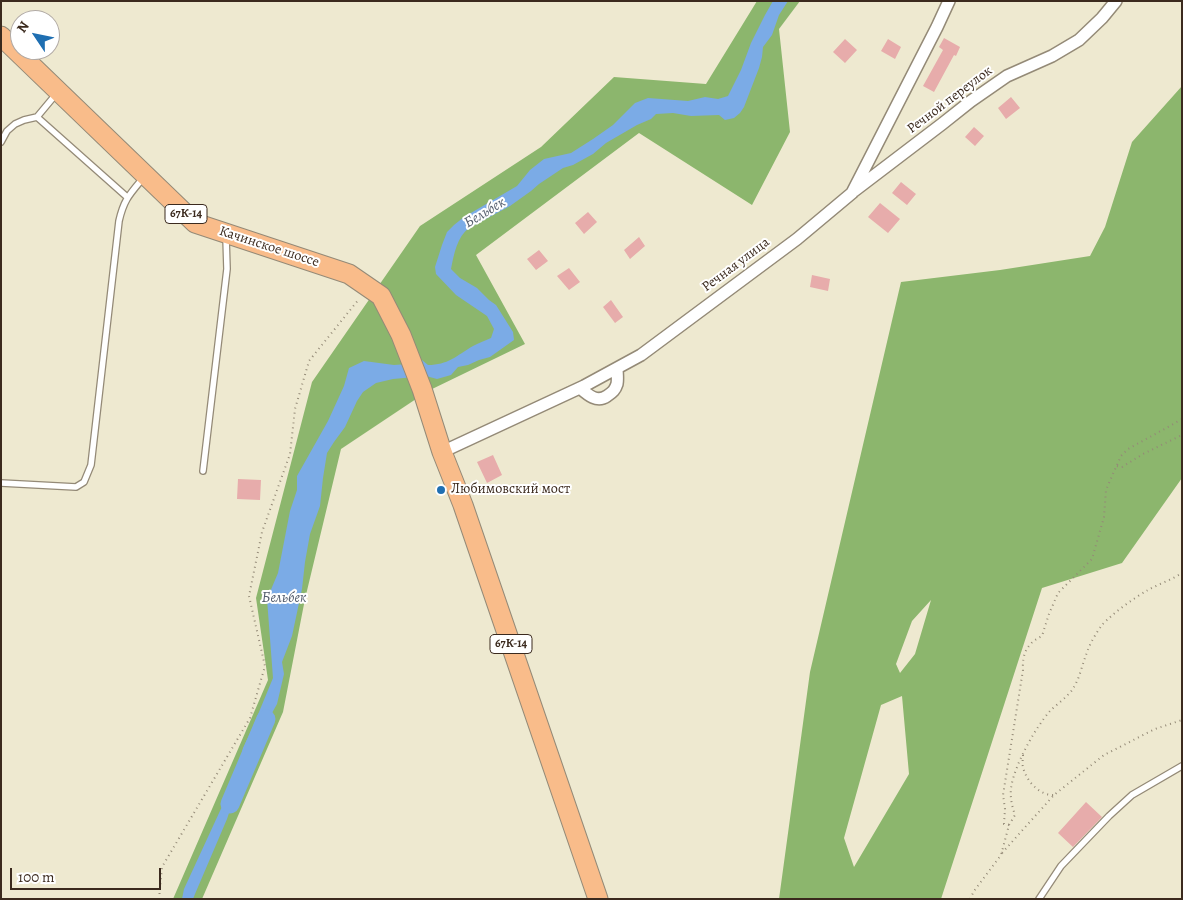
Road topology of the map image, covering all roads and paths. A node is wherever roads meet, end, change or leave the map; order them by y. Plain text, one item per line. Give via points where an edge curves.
1 (949, 1) edge
2 (1116, 1) edge
3 (1, 36) edge
4 (58, 91) junction
5 (37, 117) junction
6 (1, 142) edge
7 (146, 175) junction
8 (852, 193) junction
9 (127, 198) junction
10 (226, 233) junction
11 (368, 287) junction
12 (617, 368) junction
13 (580, 388) junction
14 (1182, 418) edge
15 (1182, 435) edge
16 (442, 452) junction
17 (1117, 466) junction
18 (203, 471) dead end
19 (1, 483) edge
20 (1182, 573) edge
21 (1182, 720) edge
22 (1023, 753) junction
23 (1182, 766) edge
24 (1054, 795) junction
25 (1010, 825) junction
26 (1001, 855) junction
27 (160, 899) edge
28 (598, 899) edge
29 (970, 899) edge
30 (1039, 899) edge

1 - 8 street, Речная улица
2 - 8 street, Речной переулок via 1079,40 1007,76
3 - 4 main road, Качинское шоссе / 67К-14
4 - 5 lane
4 - 7 main road, Качинское шоссе / 67К-14
5 - 6 lane via 15,124 6,131
5 - 9 lane
7 - 9 lane
7 - 10 main road, Качинское шоссе / 67К-14 via 195,223
8 - 12 street, Речная улица via 758,268 640,355
9 - 19 lane via 119,221 91,465 84,482 76,487
10 - 11 main road, Качинское шоссе / 67К-14 via 349,274
10 - 18 lane via 226,269
11 - 16 main road, Качинское шоссе / 67К-14 via 381,296 401,335
11 - 27 path via 309,361 295,409 290,454 262,532 250,596 265,666 253,710 162,867
12 - 13 street, Речная улица
12 - 13 street via 614,392 603,399 588,395
13 - 16 street, Речная улица
14 - 17 path via 1128,449
15 - 17 path via 1122,467
16 - 28 main road, 67К-14
17 - 25 path via 1106,490 1104,517 1092,559 1058,593 1042,636 1033,640 1022,660 1003,795 1004,824
20 - 22 path via 1148,590 1102,625 1087,652 1074,687 1050,711
21 - 24 path via 1104,755
22 - 24 path via 1025,775 1046,795
22 - 25 path via 1011,789 1015,814
23 - 30 lane via 1132,795 1109,816 1062,866
24 - 26 path
25 - 26 path
26 - 29 path

